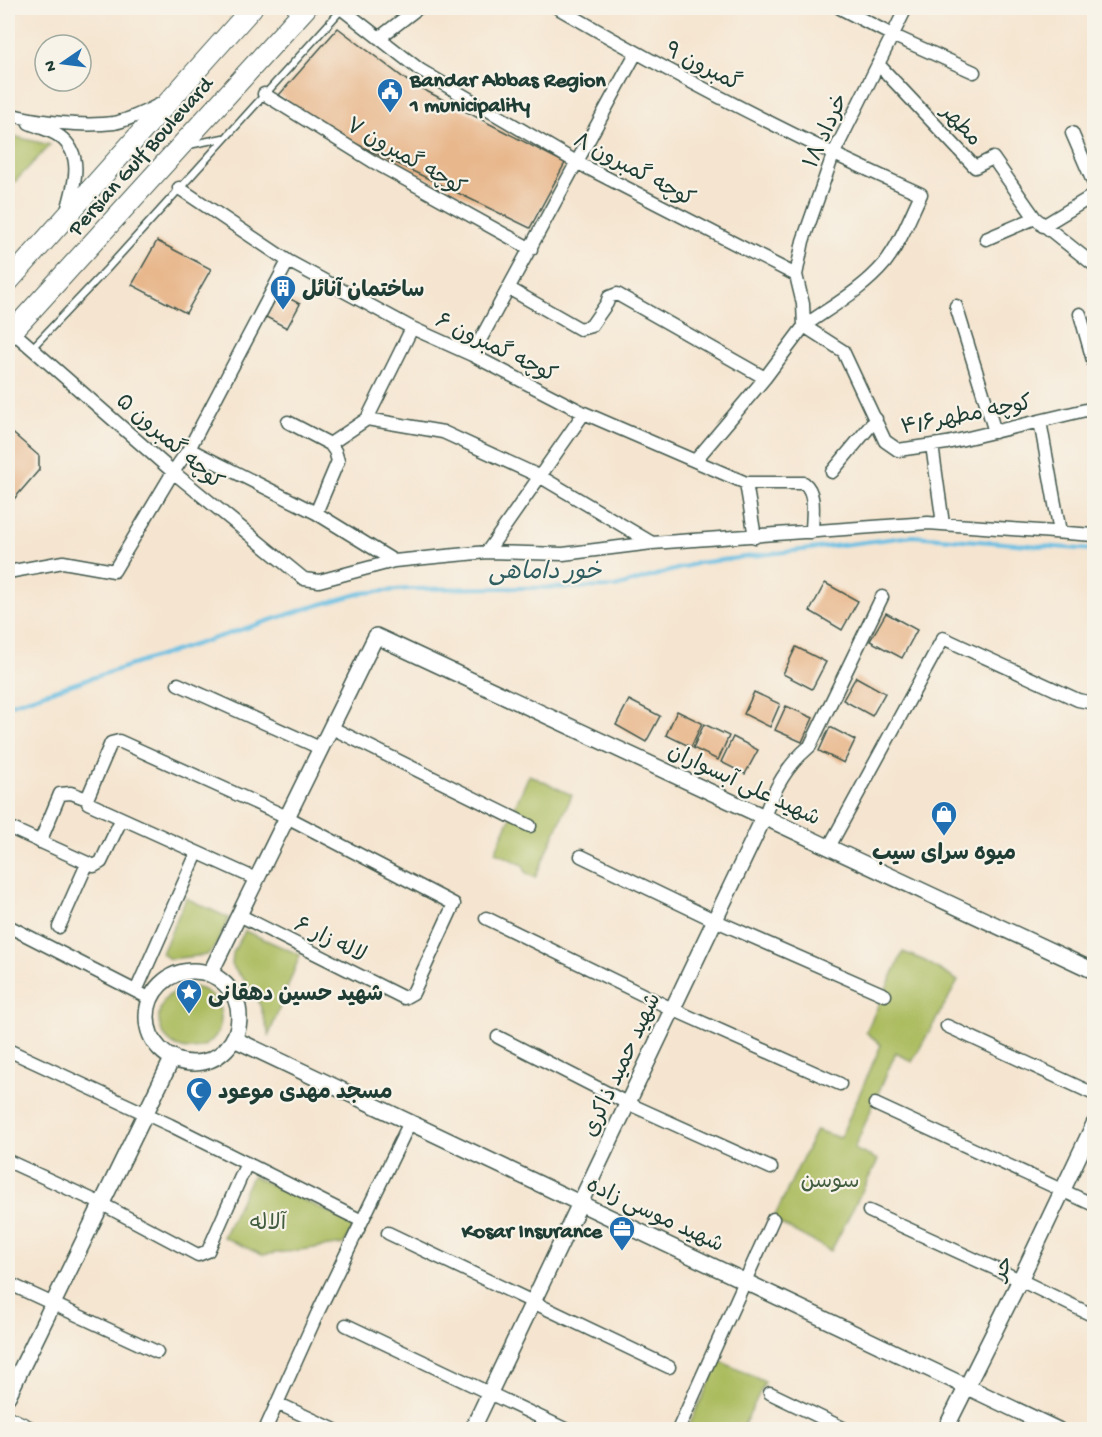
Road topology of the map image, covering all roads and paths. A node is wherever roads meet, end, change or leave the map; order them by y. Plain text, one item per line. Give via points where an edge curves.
1 (252, 8) edge
2 (306, 8) edge
3 (343, 8) edge
4 (418, 8) edge
5 (558, 8) edge
6 (840, 8) edge
7 (906, 8) edge
8 (892, 35) junction
9 (379, 38) junction
10 (636, 53) junction
11 (878, 64) junction
12 (974, 72) dead end
13 (264, 94) junction
14 (171, 98) junction
15 (11, 115) edge
16 (1072, 133) dead end
17 (225, 138) junction
18 (177, 148) junction
19 (833, 155) junction
20 (578, 163) junction
21 (1095, 184) edge
22 (179, 188) junction
23 (1095, 195) edge
24 (66, 217) junction
25 (1039, 222) junction
26 (986, 238) dead end
27 (531, 249) junction
28 (1092, 258) edge
29 (288, 261) junction
30 (796, 275) junction
31 (8, 282) edge
32 (510, 289) junction
33 (956, 306) dead end
34 (1080, 315) dead end
35 (804, 326) junction
36 (412, 327) junction
37 (10, 333) edge
38 (32, 348) junction
39 (472, 355) junction
40 (1095, 364) edge
41 (765, 378) junction
42 (1095, 408) edge
43 (584, 413) junction
44 (367, 419) junction
45 (876, 419) junction
46 (1040, 421) junction
47 (288, 422) dead end
48 (995, 432) junction
49 (330, 444) junction
50 (932, 445) junction
51 (189, 448) junction
52 (695, 461) junction
53 (173, 472) junction
54 (832, 472) dead end
55 (541, 477) junction
56 (746, 483) junction
57 (316, 513) junction
58 (943, 524) junction
59 (812, 532) junction
60 (1060, 532) junction
61 (1095, 535) edge
62 (755, 537) junction
63 (652, 543) junction
64 (487, 552) junction
65 (394, 561) junction
66 (8, 572) edge
67 (882, 597) dead end
68 (178, 684) dead end
69 (1095, 703) edge
70 (330, 727) junction
71 (320, 748) junction
72 (89, 802) junction
73 (287, 817) junction
74 (764, 817) junction
75 (121, 819) junction
76 (530, 826) dead end
77 (8, 827) edge
78 (40, 842) junction
79 (829, 847) junction
80 (197, 853) junction
81 (581, 856) dead end
82 (87, 864) junction
83 (256, 879) junction
84 (239, 915) junction
85 (486, 918) dead end
86 (714, 920) junction
87 (8, 926) edge
88 (59, 927) dead end
89 (1095, 971) edge
90 (210, 974) junction
91 (136, 991) junction
92 (885, 995) dead end
93 (151, 999) junction
94 (672, 1009) junction
95 (947, 1026) dead end
96 (498, 1037) dead end
97 (234, 1039) junction
98 (8, 1050) edge
99 (173, 1057) junction
100 (840, 1084) dead end
101 (1095, 1094) edge
102 (627, 1104) junction
103 (875, 1104) dead end
104 (146, 1114) junction
105 (410, 1122) junction
106 (1095, 1124) edge
107 (8, 1161) edge
108 (247, 1163) junction
109 (771, 1168) dead end
110 (1063, 1189) junction
111 (580, 1202) junction
112 (102, 1204) junction
113 (1095, 1205) edge
114 (869, 1211) dead end
115 (772, 1219) dead end
116 (362, 1221) junction
117 (388, 1233) dead end
118 (746, 1280) junction
119 (1020, 1280) junction
120 (8, 1283) edge
121 (532, 1301) junction
122 (52, 1304) junction
123 (1095, 1316) edge
124 (346, 1325) dead end
125 (157, 1352) dead end
126 (669, 1367) dead end
127 (966, 1384) junction
128 (489, 1391) junction
129 (770, 1393) dead end
130 (8, 1396) edge
131 (279, 1404) junction
132 (8, 1421) edge
133 (27, 1430) edge
134 (266, 1430) edge
135 (335, 1430) edge
136 (472, 1430) edge
137 (567, 1430) edge
138 (678, 1430) edge
139 (847, 1430) edge
140 (945, 1430) edge
141 (1058, 1430) edge

1 - 14 main road, Persian Gulf Boulevard
2 - 18 main road, Persian Gulf Boulevard
3 - 9 street, کوچه گمبرون ۸
3 - 13 lane
4 - 9 street
5 - 10 street, گمبرون ۹
6 - 8 street
7 - 8 street, خرداد ۱۸
8 - 11 street, خرداد ۱۸
8 - 12 street
9 - 20 street, کوچه گمبرون ۸ via 420,70
10 - 19 street, گمبرون ۹
10 - 20 street
11 - 19 street, خرداد ۱۸
11 - 25 street, مطهر via 975,167 993,158
13 - 17 lane
13 - 27 street, کوچه گمبرون ۷ via 372,161
14 - 15 street via 114,123 73,123
14 - 24 main road, Persian Gulf Boulevard
15 - 24 street via 59,136 71,148 77,169
16 - 21 street
17 - 18 lane
17 - 22 lane
18 - 37 main road, Persian Gulf Boulevard
19 - 30 street, خرداد ۱۸ via 803,241
19 - 35 street, گمبرون ۹ via 921,194 884,264
20 - 27 street
20 - 30 street, کوچه گمبرون ۸
22 - 29 street, کوچه گمبرون ۶
22 - 38 lane
23 - 25 street
24 - 31 main road, Persian Gulf Boulevard
25 - 26 street
25 - 28 street, مطهر
27 - 32 street
29 - 36 street, کوچه گمبرون ۶
29 - 51 street
30 - 35 street
32 - 39 street
32 - 41 street via 580,329 591,326 609,297 617,294
33 - 48 street
34 - 40 street
35 - 41 street
35 - 45 street, کوچه مطهر۴/۶ via 843,351
36 - 39 street, کوچه گمبرون ۶
36 - 44 street
37 - 38 street, کوچه گمبرون ۵
38 - 53 street, کوچه گمبرون ۵
39 - 43 street, کوچه گمبرون ۶
41 - 52 street
42 - 46 street, کوچه مطهر۴/۶
43 - 52 street, کوچه گمبرون ۶
43 - 55 street
44 - 49 street
44 - 55 street via 443,432
45 - 50 street, کوچه مطهر۴/۶ via 885,441 898,450
45 - 54 street
46 - 48 street, کوچه مطهر۴/۶
46 - 60 street
47 - 49 street
48 - 50 street, کوچه مطهر۴/۶
49 - 57 street via 338,461
50 - 58 street
51 - 53 street
51 - 57 street
52 - 56 street, کوچه گمبرون ۶
53 - 65 street, کوچه گمبرون ۵ via 304,579 319,581
53 - 66 street via 114,571 63,561
55 - 63 street
55 - 64 street
56 - 59 street via 804,483 810,487
56 - 62 street
57 - 65 street
58 - 59 street
58 - 60 street
59 - 62 street
60 - 61 street
62 - 63 street
63 - 64 street via 563,554
64 - 65 street
67 - 74 street via 810,746 781,779
68 - 71 street
69 - 79 street via 1078,700 943,638
70 - 71 street
70 - 74 street, شهید علی آبسواران via 376,636
70 - 76 street
71 - 73 street
72 - 73 street via 111,743 119,741
72 - 75 street
72 - 78 street via 70,793 60,794
73 - 83 street
73 - 84 street, لاله زار ۶ via 454,903 413,993 404,998
74 - 79 street, شهید علی آبسواران
74 - 86 street, شهید حمید ذاکری
75 - 80 street
75 - 82 street via 101,862
77 - 78 street
78 - 82 street
79 - 89 street, شهید علی آبسواران
80 - 83 street
80 - 91 street
81 - 86 street
82 - 88 street
83 - 84 street
84 - 90 street
85 - 94 street
86 - 92 street
86 - 94 street, شهید حمید ذاکری
87 - 91 street
90 - 93 street via 182,972 168,978
90 - 97 street via 233,993 239,1024
91 - 93 street
93 - 99 street via 149,1030 156,1043
94 - 100 street
94 - 102 street, شهید حمید ذاکری
95 - 101 street
96 - 102 street
97 - 99 street via 211,1059 196,1063
97 - 105 street, شهید موسی زاده
98 - 104 street
99 - 104 street
102 - 109 street
102 - 111 street, شهید حمید ذاکری
103 - 110 street
104 - 108 street
104 - 112 street
105 - 111 street, شهید موسی زاده
105 - 116 street
106 - 110 street, حر
107 - 112 street
108 - 112 street via 204,1254 198,1255
108 - 116 street
110 - 113 street
110 - 119 street, حر
111 - 118 street, شهید موسی زاده
111 - 121 street, شهید حمید ذاکری
112 - 122 street
114 - 119 street
115 - 118 street
116 - 131 street
117 - 121 street
118 - 127 street, شهید موسی زاده
118 - 138 street
119 - 123 street
119 - 127 street, حر
120 - 122 street
121 - 126 street
121 - 128 street, شهید حمید ذاکری
122 - 125 street
122 - 130 street
124 - 128 street
127 - 140 street, حر
127 - 141 street, شهید موسی زاده
128 - 136 street, شهید حمید ذاکری
128 - 137 street
129 - 139 street
131 - 134 street
131 - 135 street
132 - 133 main road

